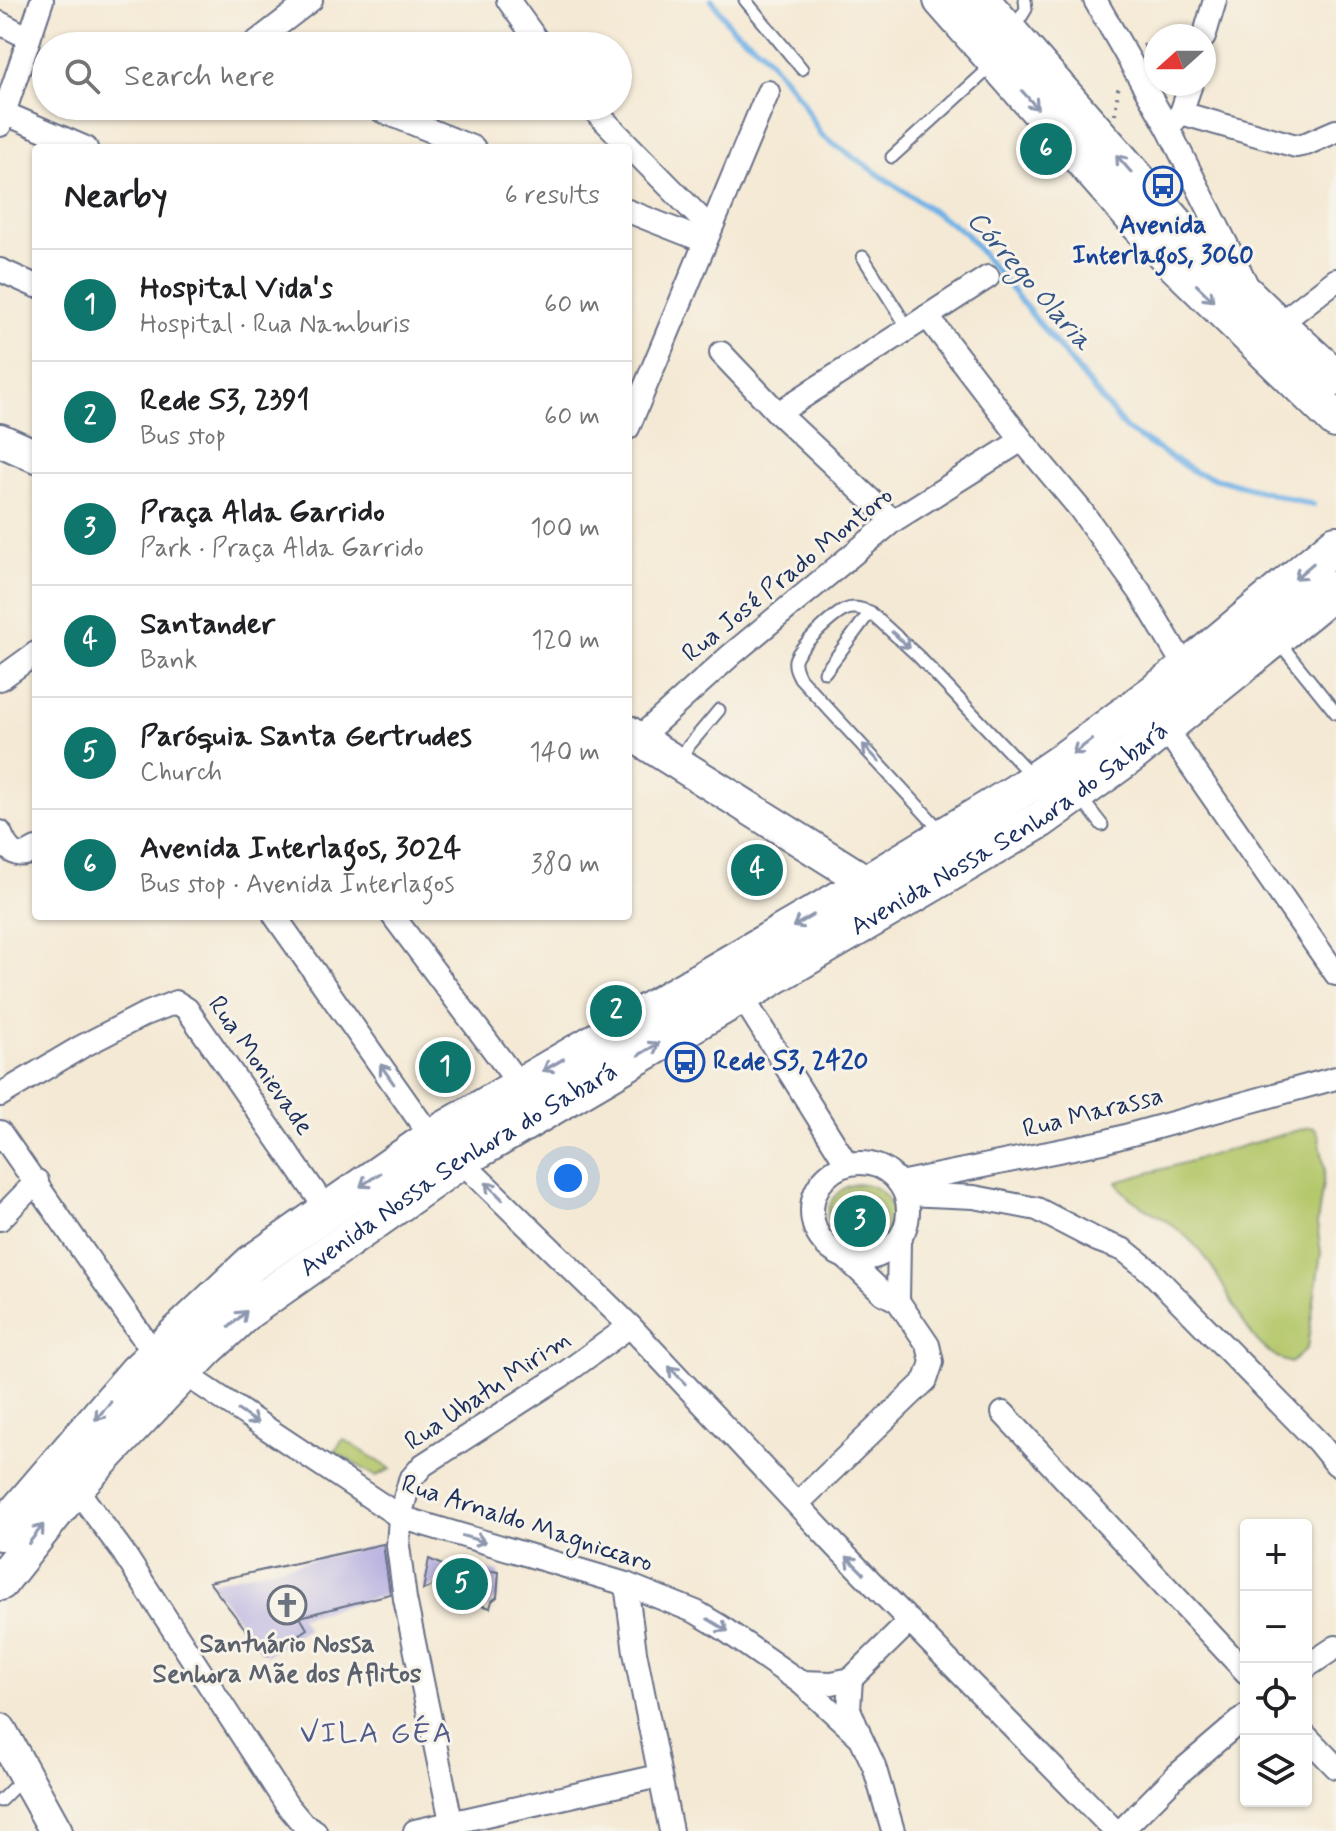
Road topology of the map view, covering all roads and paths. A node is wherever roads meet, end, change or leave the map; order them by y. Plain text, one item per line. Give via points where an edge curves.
1 (42, 0) edge
2 (311, 0) edge
3 (508, 0) edge
4 (745, 0) edge
5 (942, 0) edge
6 (981, 0) edge
7 (1025, 0) edge
8 (1095, 0) edge
9 (1215, 0) edge
10 (0, 23) edge
11 (1208, 24) edge
12 (269, 32) edge
13 (531, 32) edge
14 (29, 38) junction
15 (1003, 48) junction
16 (1123, 51) junction
17 (802, 69) dead end
18 (768, 92) dead end
19 (1185, 96) edge
20 (2, 119) edge
21 (404, 120) edge
22 (603, 120) edge
23 (1174, 120) junction
24 (1336, 131) edge
25 (74, 144) edge
26 (464, 144) edge
27 (625, 144) edge
28 (1110, 148) junction
29 (632, 152) edge
30 (892, 157) dead end
31 (632, 212) edge
32 (707, 234) junction
33 (863, 257) dead end
34 (0, 270) edge
35 (988, 277) dead end
36 (1336, 280) edge
37 (32, 284) edge
38 (1267, 315) junction
39 (917, 322) junction
40 (721, 353) dead end
41 (1336, 378) edge
42 (637, 382) edge
43 (632, 408) edge
44 (778, 413) junction
45 (1336, 420) edge
46 (0, 440) edge
47 (1022, 440) junction
48 (32, 454) edge
49 (893, 521) junction
50 (1336, 544) edge
51 (1336, 589) edge
52 (870, 612) junction
53 (1275, 638) junction
54 (32, 656) edge
55 (1186, 669) junction
56 (825, 672) dead end
57 (0, 679) edge
58 (719, 710) dead end
59 (1336, 713) edge
60 (1165, 728) junction
61 (634, 735) edge
62 (676, 762) junction
63 (1035, 780) junction
64 (1079, 795) junction
65 (1102, 825) dead end
66 (0, 832) edge
67 (946, 836) junction
68 (32, 851) edge
69 (870, 882) junction
70 (897, 905) junction
71 (278, 920) edge
72 (396, 920) edge
73 (1336, 974) edge
74 (741, 995) junction
75 (1336, 1078) edge
76 (519, 1084) junction
77 (1299, 1090) junction
78 (0, 1095) edge
79 (1336, 1097) edge
80 (0, 1132) edge
81 (434, 1136) junction
82 (461, 1160) junction
83 (847, 1164) junction
84 (37, 1181) junction
85 (903, 1189) junction
86 (327, 1210) junction
87 (0, 1219) edge
88 (899, 1240) junction
89 (847, 1259) junction
90 (898, 1301) junction
91 (630, 1326) junction
92 (169, 1363) junction
93 (1003, 1413) dead end
94 (1336, 1464) edge
95 (75, 1487) junction
96 (798, 1503) junction
97 (400, 1517) junction
98 (0, 1532) edge
99 (0, 1582) edge
100 (626, 1584) junction
101 (910, 1621) junction
102 (1336, 1647) edge
103 (1312, 1663) edge
104 (1240, 1666) edge
105 (851, 1679) junction
106 (800, 1682) junction
107 (1240, 1721) edge
108 (0, 1730) edge
109 (861, 1738) junction
110 (1312, 1742) edge
111 (1336, 1767) edge
112 (26, 1776) junction
113 (659, 1776) junction
114 (0, 1801) edge
115 (452, 1826) edge
116 (56, 1831) edge
117 (315, 1831) edge
118 (415, 1831) edge
119 (671, 1831) edge
120 (893, 1831) edge
121 (1115, 1831) edge
122 (1121, 1831) edge

1 - 14 street
2 - 12 street
3 - 13 street
4 - 17 lane
5 - 15 main road
6 - 15 main road
7 - 15 lane via 1026,9
8 - 16 street
9 - 11 street
10 - 14 street
14 - 20 street
15 - 28 main road
15 - 30 lane
15 -> 45 main road via 1168,257
16 - 23 street
16 - 28 path
18 - 32 street
19 - 23 street
20 - 25 street
21 - 26 street
22 - 27 street
23 - 24 street via 1296,146
23 - 38 street
38 -> 28 main road via 1190,240
29 - 32 street
31 - 32 street
32 - 42 street
33 - 39 lane
34 - 37 street
35 - 39 street
36 - 38 street
38 - 41 main road
39 - 44 street
39 - 47 street
40 - 44 street
42 - 43 street
44 - 49 street
46 - 48 street
47 - 49 street, Rua José Prado Montoro
47 - 55 street via 1140,592
49 - 61 street, Rua José Prado Montoro
50 -> 55 main road, Avenida Nossa Senhora do Sabará
51 - 53 main road, Avenida Nossa Senhora do Sabará
52 - 56 lane
52 -> 63 lane
67 -> 52 lane via 796,671 798,654 836,616 853,608
53 - 59 lane
53 - 60 main road, Avenida Nossa Senhora do Sabará
54 - 57 street
55 -> 63 main road, Avenida Nossa Senhora do Sabará
58 - 62 lane
60 - 64 main road, Avenida Nossa Senhora do Sabará
60 - 73 street
61 - 62 street
62 - 69 street
63 - 67 main road, Avenida Nossa Senhora do Sabará
64 - 65 lane
64 - 70 main road, Avenida Nossa Senhora do Sabará
66 - 68 street via 12,853
67 - 69 main road, Avenida Nossa Senhora do Sabará
69 - 70 street
69 -> 76 main road, Avenida Nossa Senhora do Sabará
70 - 74 main road, Avenida Nossa Senhora do Sabará
81 -> 71 street
72 - 76 street
82 -> 74 main road, Avenida Nossa Senhora do Sabará
74 - 83 street
75 - 77 street, Rua Marassa
76 - 81 main road, Avenida Nossa Senhora do Sabará
77 - 79 street, Rua Marassa
77 - 85 street, Rua Marassa
78 - 86 street, Rua Monievade via 81,1047 176,1002 187,1009
80 - 84 street, Rua Arnaldo Magniccaro
81 - 82 street
81 -> 86 main road, Avenida Nossa Senhora do Sabará
91 -> 82 street
92 -> 82 main road, Avenida Nossa Senhora do Sabará
83 - 85 street via 879,1166
83 - 89 street via 826,1176 812,1204 818,1236
84 - 87 street
84 - 92 street, Rua Arnaldo Magniccaro
85 - 88 street via 908,1218
85 - 94 street via 1037,1209 1124,1250
86 - 92 main road, Avenida Nossa Senhora do Sabará via 251,1264
88 - 89 street via 881,1255
88 - 90 street
89 - 90 street
90 - 96 street via 928,1345 932,1362 926,1380
96 -> 91 street
91 - 97 street, Rua Ubatu Mirim via 423,1465 410,1480
92 - 95 main road, Avenida Nossa Senhora do Sabará
92 -> 97 street, Rua Arnaldo Magniccaro
92 -> 98 main road, Avenida Nossa Senhora do Sabará via 58,1463
93 - 104 street
99 -> 95 main road, Avenida Nossa Senhora do Sabará
95 - 117 street via 287,1805
101 -> 96 street
97 -> 100 street, Rua Arnaldo Magniccaro
97 - 115 street, Rua Ubatu Mirim via 405,1599
100 -> 106 street, Rua Arnaldo Magniccaro via 696,1612
100 - 113 street
101 - 105 street
101 - 121 street
102 - 103 street
105 - 106 street
105 - 109 street via 849,1709
106 - 109 street, Rua Arnaldo Magniccaro
107 - 122 street
108 - 112 street
109 - 120 street, Rua Arnaldo Magniccaro
110 - 111 street
112 - 114 lane
112 - 116 street
113 - 115 street
113 - 119 street
115 - 118 street

